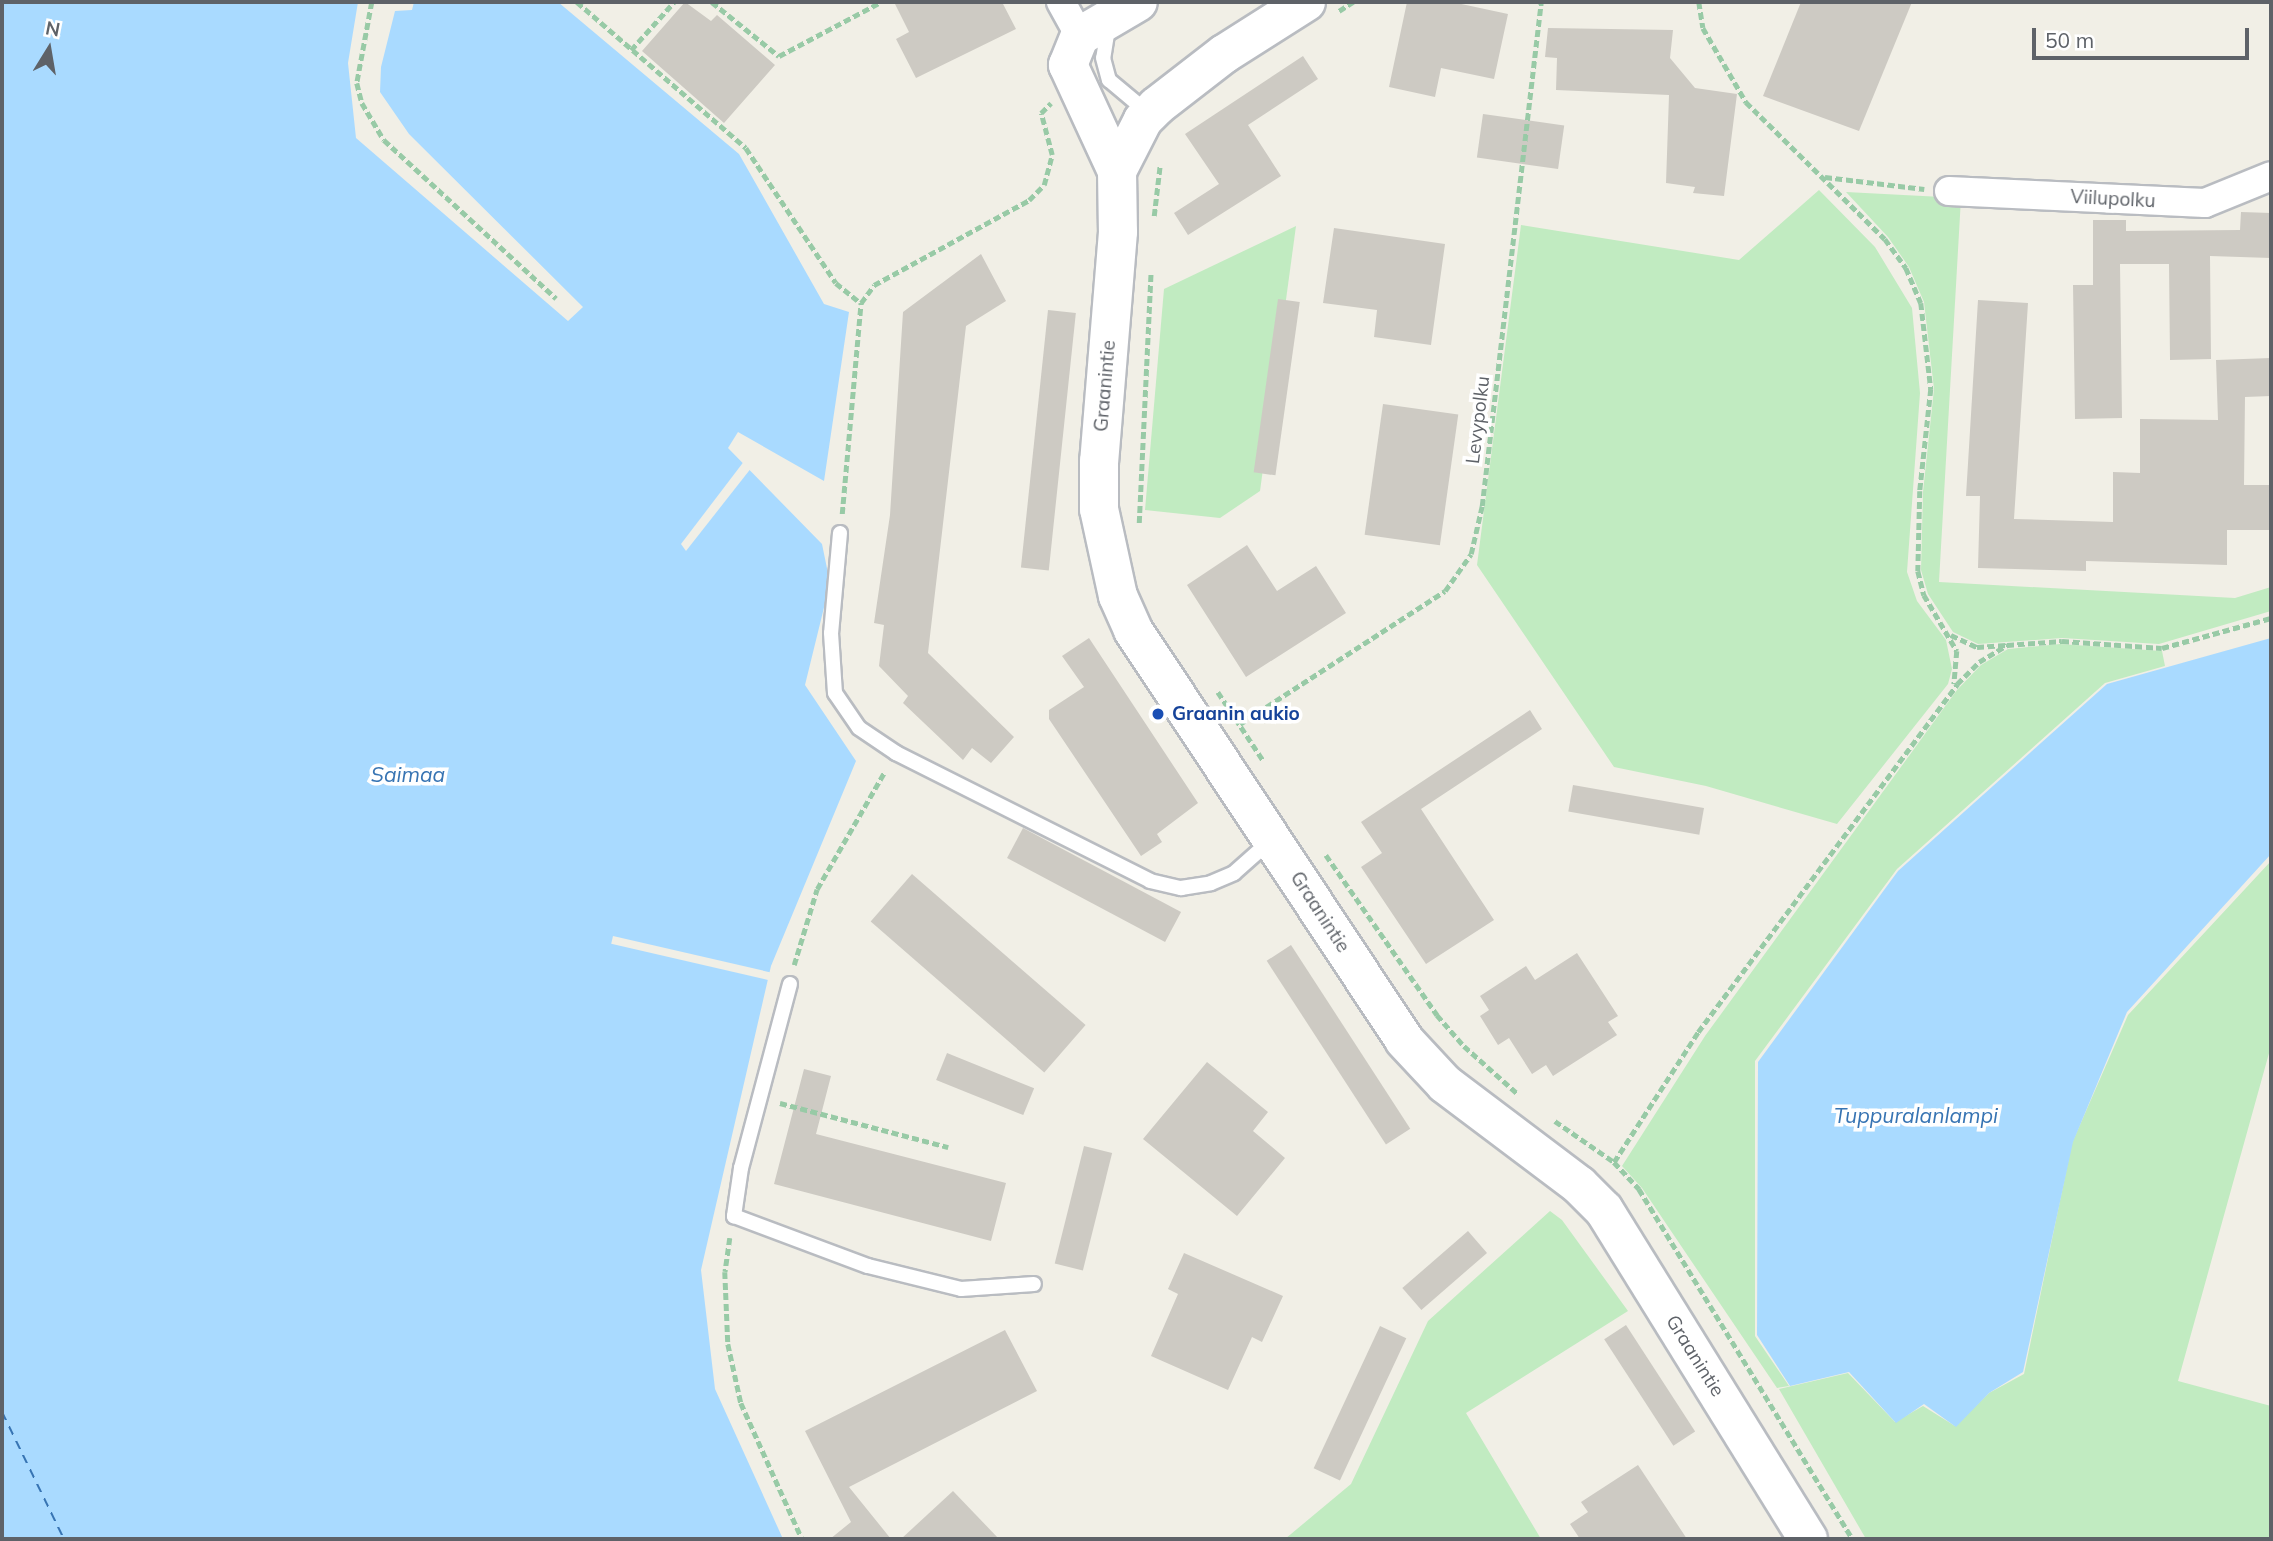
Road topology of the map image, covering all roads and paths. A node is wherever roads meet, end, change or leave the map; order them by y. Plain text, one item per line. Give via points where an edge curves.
1 (577, 2) edge
2 (674, 2) edge
3 (712, 2) edge
4 (881, 2) edge
5 (1062, 2) edge
6 (1353, 2) edge
7 (1541, 2) edge
8 (1699, 2) edge
9 (371, 4) edge
10 (1318, 9) edge
11 (1110, 18) edge
12 (631, 50) junction
13 (1055, 101) dead end
14 (1157, 106) junction
15 (1161, 153) dead end
16 (1117, 170) junction
17 (2271, 176) edge
18 (1824, 177) junction
19 (1949, 191) joint
20 (1153, 221) dead end
21 (1152, 263) dead end
22 (556, 298) dead end
23 (861, 303) junction
24 (1138, 528) dead end
25 (840, 533) joint
26 (2271, 618) edge
27 (1951, 634) junction
28 (2007, 645) junction
29 (1214, 686) dead end
30 (1954, 688) junction
31 (1240, 724) junction
32 (896, 753) junction
33 (1269, 770) dead end
34 (1274, 838) junction
35 (1321, 849) dead end
36 (790, 985) joint
37 (760, 1097) junction
38 (1526, 1099) dead end
39 (1544, 1113) dead end
40 (948, 1147) dead end
41 (1614, 1162) junction
42 (734, 1216) junction
43 (1034, 1284) dead end
44 (802, 1539) edge
45 (1808, 1539) edge
46 (1853, 1539) edge

1 - 12 path
2 - 12 path
3 - 4 path via 779,56
5 - 11 street
6 - 10 path
7 - 31 path, Levypolku via 1482,506 1471,554 1445,591
8 - 18 path via 1703,28 1746,102
9 - 22 path via 357,83 362,103 384,140
10 - 14 street, Graanintie via 1224,54
11 - 14 lane via 1103,58 1109,80 1138,104
11 - 16 street, Graanintie via 1068,65
12 - 23 path via 746,148 836,283
13 - 23 path via 1041,113 1052,155 1044,185 1029,200 874,285
14 - 16 street, Graanintie via 1143,120
15 - 20 path
16 - 34 street, Graanintie via 1118,232 1099,461 1107,555 1133,629
17 - 19 street, Viilupolku via 2205,203
18 - 19 path
18 - 27 path via 1885,239 1906,268 1921,303 1931,389 1920,491 1918,571 1924,595
21 - 24 path
23 - 25 path
25 - 32 lane via 831,633 835,693 859,728
26 - 28 path via 2162,648 2062,641
27 - 28 path via 1977,647
27 - 30 path via 1958,668
28 - 30 path via 1979,662
29 - 31 path
30 - 41 path via 1698,1032
31 - 33 path
32 - 34 lane via 1150,881 1181,888 1234,873
32 - 36 path via 817,889
34 - 45 street, Graanintie via 1404,1040 1446,1084 1579,1185 1604,1210
35 - 38 path via 1437,1015 1464,1046
36 - 37 lane
37 - 40 path
37 - 42 lane
39 - 41 path
41 - 46 path via 1639,1189 1669,1235
42 - 43 lane via 868,1266 961,1289
42 - 44 path via 725,1272 727,1343 741,1403

